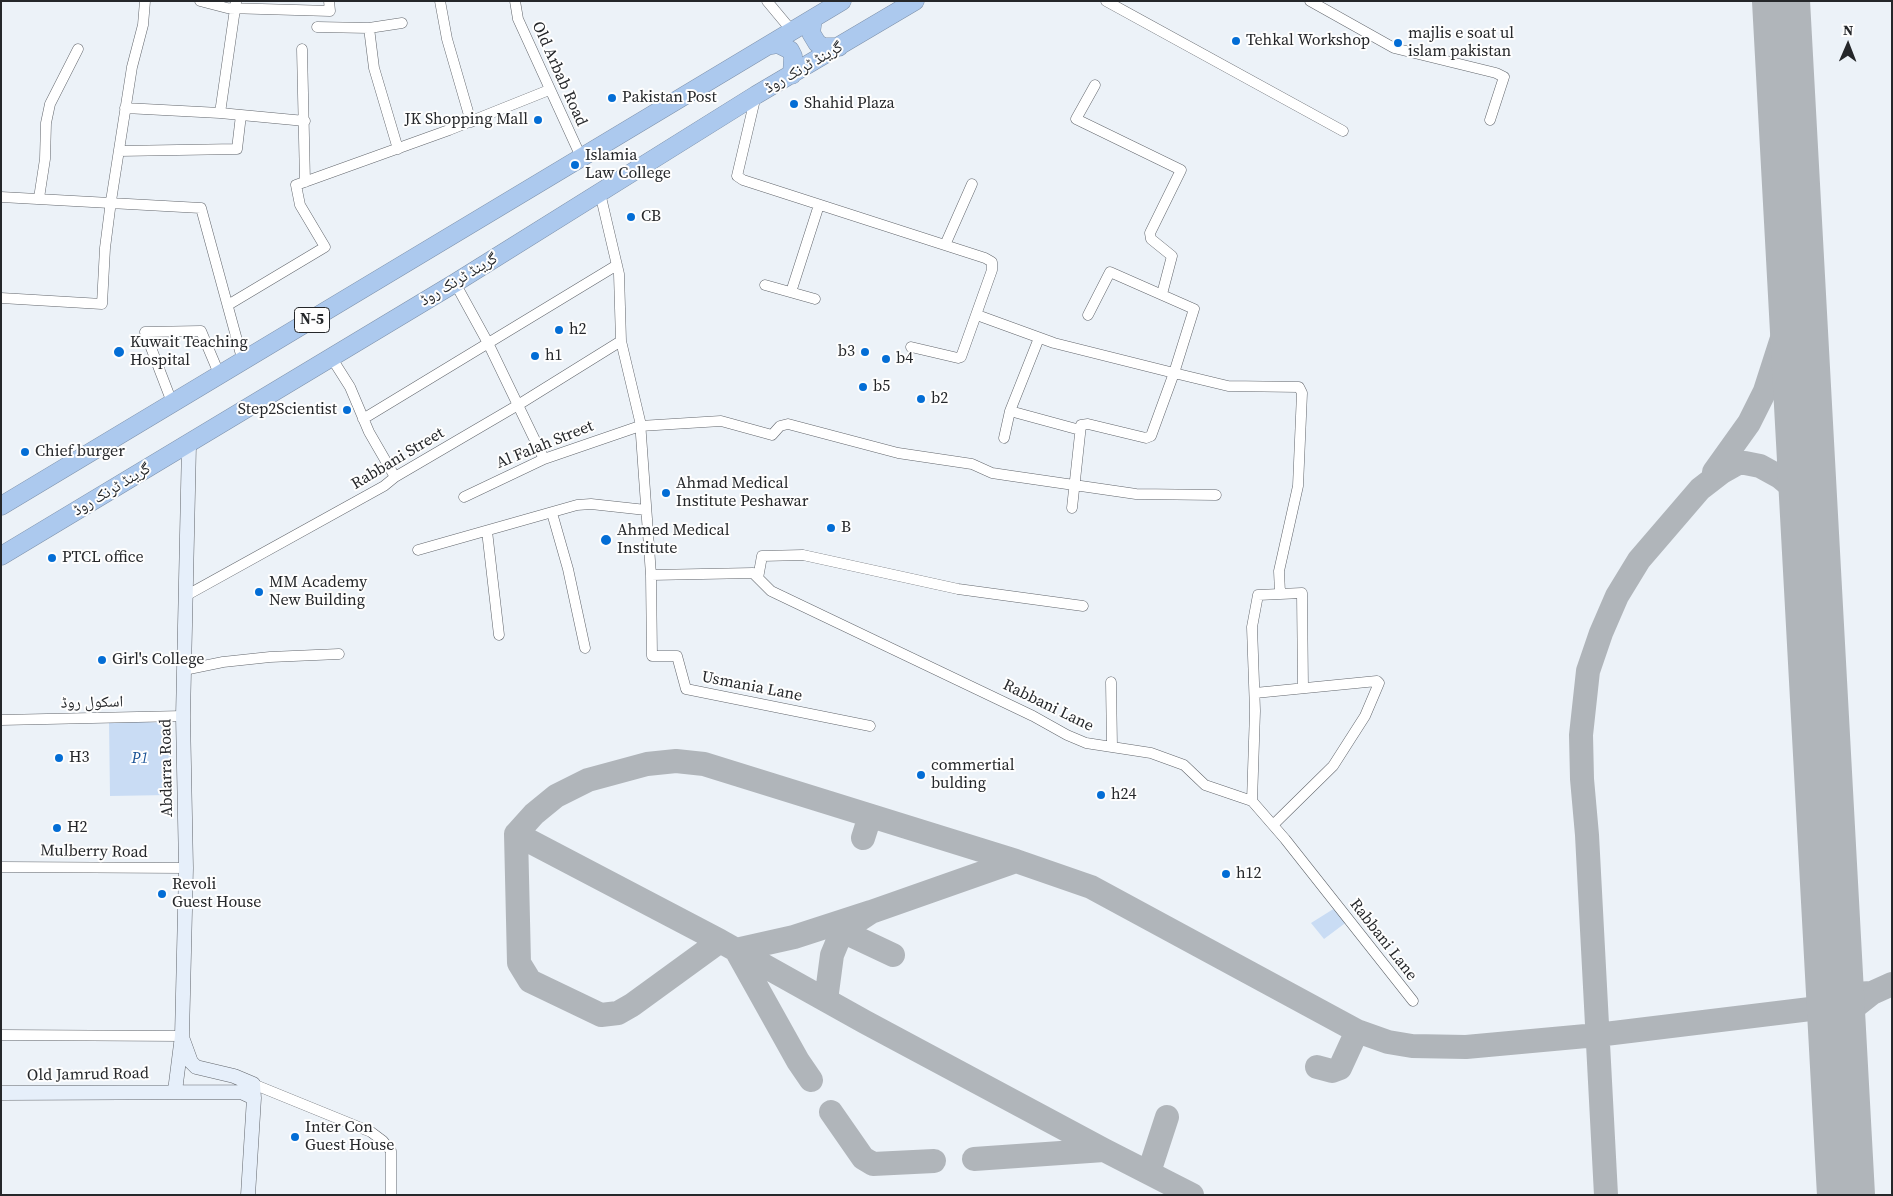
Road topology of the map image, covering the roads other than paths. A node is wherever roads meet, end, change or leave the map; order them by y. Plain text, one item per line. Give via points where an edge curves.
1 (145, 1) edge
2 (200, 1) edge
3 (329, 1) edge
4 (440, 1) edge
5 (515, 1) edge
6 (767, 1) edge
7 (842, 1) edge
8 (915, 1) edge
9 (1106, 1) edge
10 (1310, 1) edge
11 (235, 4) edge
12 (813, 19) junction
13 (402, 23) dead end
14 (317, 27) dead end
15 (369, 28) junction
16 (792, 31) junction
17 (767, 46) junction
18 (839, 47) junction
19 (78, 49) dead end
20 (302, 49) dead end
21 (792, 75) junction
22 (1095, 85) dead end
23 (550, 90) junction
24 (756, 95) junction
25 (125, 108) junction
26 (220, 113) junction
27 (241, 115) junction
28 (1490, 120) dead end
29 (304, 121) junction
30 (471, 122) junction
31 (1342, 131) dead end
32 (398, 149) junction
33 (119, 151) junction
34 (581, 158) junction
35 (305, 182) junction
36 (972, 184) dead end
37 (600, 193) junction
38 (1, 197) edge
39 (39, 198) junction
40 (111, 201) junction
41 (819, 205) junction
42 (945, 246) junction
43 (617, 265) junction
44 (455, 283) junction
45 (765, 284) dead end
46 (791, 292) junction
47 (1162, 294) junction
48 (1, 298) edge
49 (815, 299) dead end
50 (228, 306) junction
51 (977, 315) junction
52 (1088, 315) dead end
53 (1039, 338) junction
54 (621, 340) junction
55 (488, 344) junction
56 (911, 347) dead end
57 (331, 358) junction
58 (243, 362) junction
59 (1174, 373) junction
60 (220, 376) junction
61 (173, 405) junction
62 (518, 405) junction
63 (1010, 411) junction
64 (364, 419) junction
65 (640, 426) junction
66 (1080, 430) junction
67 (1004, 438) dead end
68 (189, 444) junction
69 (544, 459) junction
70 (395, 477) junction
71 (1074, 485) junction
72 (1216, 494) dead end
73 (464, 497) dead end
74 (1, 506) edge
75 (1072, 508) dead end
76 (646, 510) junction
77 (552, 512) junction
78 (487, 530) junction
79 (418, 550) dead end
80 (1, 556) edge
81 (651, 575) junction
82 (758, 578) junction
83 (1280, 593) junction
84 (186, 595) junction
85 (1083, 606) dead end
86 (500, 635) dead end
87 (584, 648) dead end
88 (339, 654) dead end
89 (184, 670) junction
90 (1111, 682) dead end
91 (1303, 688) junction
92 (1255, 693) junction
93 (183, 716) junction
94 (1, 720) edge
95 (870, 726) dead end
96 (1112, 747) junction
97 (1252, 802) junction
98 (1273, 825) junction
99 (1, 867) edge
100 (186, 868) junction
101 (1413, 1001) dead end
102 (1, 1035) edge
103 (182, 1036) junction
104 (196, 1067) junction
105 (181, 1087) junction
106 (254, 1091) junction
107 (1, 1093) edge
108 (248, 1195) edge
109 (391, 1195) edge

1 - 25 street
2 - 11 street
3 - 11 street via 330,11
4 - 30 street via 447,39
5 - 23 street, Old Arbab Road via 518,19
6 - 16 street
7 - 12 highway, N-5
8 - 18 highway, گرینڈ ٹرنک روڈ / N-5
9 - 31 street
10 - 28 street via 1394,48 1496,73 1504,78
11 - 26 street
12 - 16 highway, N-5
12 - 18 highway via 811,33 817,43 824,47
13 - 15 street
14 - 15 street
15 - 32 street via 374,68
16 - 17 highway, N-5
17 - 21 highway via 778,44 790,50 793,56
17 - 34 highway, N-5
18 - 21 highway, گرینڈ ٹرنک روڈ / N-5
19 - 39 street via 50,104
20 - 29 street
21 - 24 highway, گرینڈ ٹرنک روڈ / N-5
22 - 47 street via 1076,119 1181,170 1150,233 1151,239 1173,260
23 - 30 street
23 - 34 street, Old Arbab Road
24 - 37 highway, گرینڈ ٹرنک روڈ / N-5
24 - 41 street via 737,176
25 - 26 street
25 - 33 street
26 - 27 street
27 - 29 street
27 - 33 street via 237,149
29 - 35 street
30 - 32 street
32 - 35 street
33 - 40 street
34 - 58 highway, N-5
35 - 50 street via 296,185 300,205 325,246
36 - 42 street
37 - 43 street
37 - 44 highway, گرینڈ ٹرنک روڈ / N-5
38 - 39 street
39 - 40 street
40 - 48 street via 102,304
40 - 50 street via 201,208
41 - 42 street
41 - 46 street
42 - 51 street via 992,262
43 - 54 street
43 - 55 street
44 - 55 street
44 - 57 highway, گرینڈ ٹرنک روڈ / N-5
45 - 46 street
46 - 49 street
47 - 52 street via 1110,272
47 - 59 street via 1194,309
50 - 58 street
51 - 53 street
51 - 56 street via 960,358
53 - 59 street
53 - 63 street
54 - 62 street, Rabbani Street
54 - 65 street
55 - 62 street
55 - 64 street
57 - 64 street via 350,387
57 - 68 highway, گرینڈ ٹرنک روڈ / N-5
58 - 60 highway, N-5
59 - 66 street via 1151,436 1146,438 1088,424 1082,424
59 - 83 street via 1228,386 1296,386 1302,390 1298,486 1279,571
60 - 61 highway, N-5
60 - 61 street via 202,331 144,332
61 - 74 highway, N-5
62 - 69 street
62 - 70 street, Rabbani Street
63 - 66 street
63 - 67 street
64 - 70 street
65 - 69 street, Al Falah Street
65 - 71 street, Al Falah Street via 721,421 772,435 780,426 788,424 898,453 972,464 992,473
65 - 76 street
66 - 71 street
68 - 80 highway, گرینڈ ٹرنک روڈ / N-5
68 - 84 street, Abdarra Road
69 - 73 street, Al Falah Street
70 - 84 street, Rabbani Street
71 - 72 street, Al Falah Street via 1136,494
71 - 75 street
76 - 77 street via 591,504
76 - 81 street
77 - 78 street
77 - 87 street via 568,569
78 - 79 street
78 - 86 street
81 - 82 street, Rabbani Lane via 753,572
81 - 95 street, Usmania Lane via 652,656 677,656 686,689
82 - 85 street via 762,556 803,555 958,589
82 - 96 street, Rabbani Lane via 772,591 1067,735 1086,743
83 - 91 street via 1302,593
83 - 92 street via 1256,597 1252,627
84 - 89 street, Abdarra Road
88 - 89 street via 270,657
89 - 93 street, Abdarra Road
90 - 96 street
91 - 92 street
91 - 98 street via 1379,683 1365,716 1333,766
92 - 97 street
93 - 94 street, اسکول روڈ
93 - 100 street, Abdarra Road
96 - 97 street, Rabbani Lane via 1151,753 1184,765 1206,785
97 - 98 street, Rabbani Lane
98 - 101 street, Rabbani Lane
99 - 100 street, Mulberry Road
100 - 103 street, Abdarra Road
102 - 103 street
103 - 104 street
103 - 105 street, Abdarra Road
104 - 105 street via 185,1070
104 - 106 street via 234,1076
105 - 106 street, Old Jamrud Road
105 - 107 street, Old Jamrud Road
106 - 108 street
106 - 109 street via 371,1132 383,1141 391,1151

